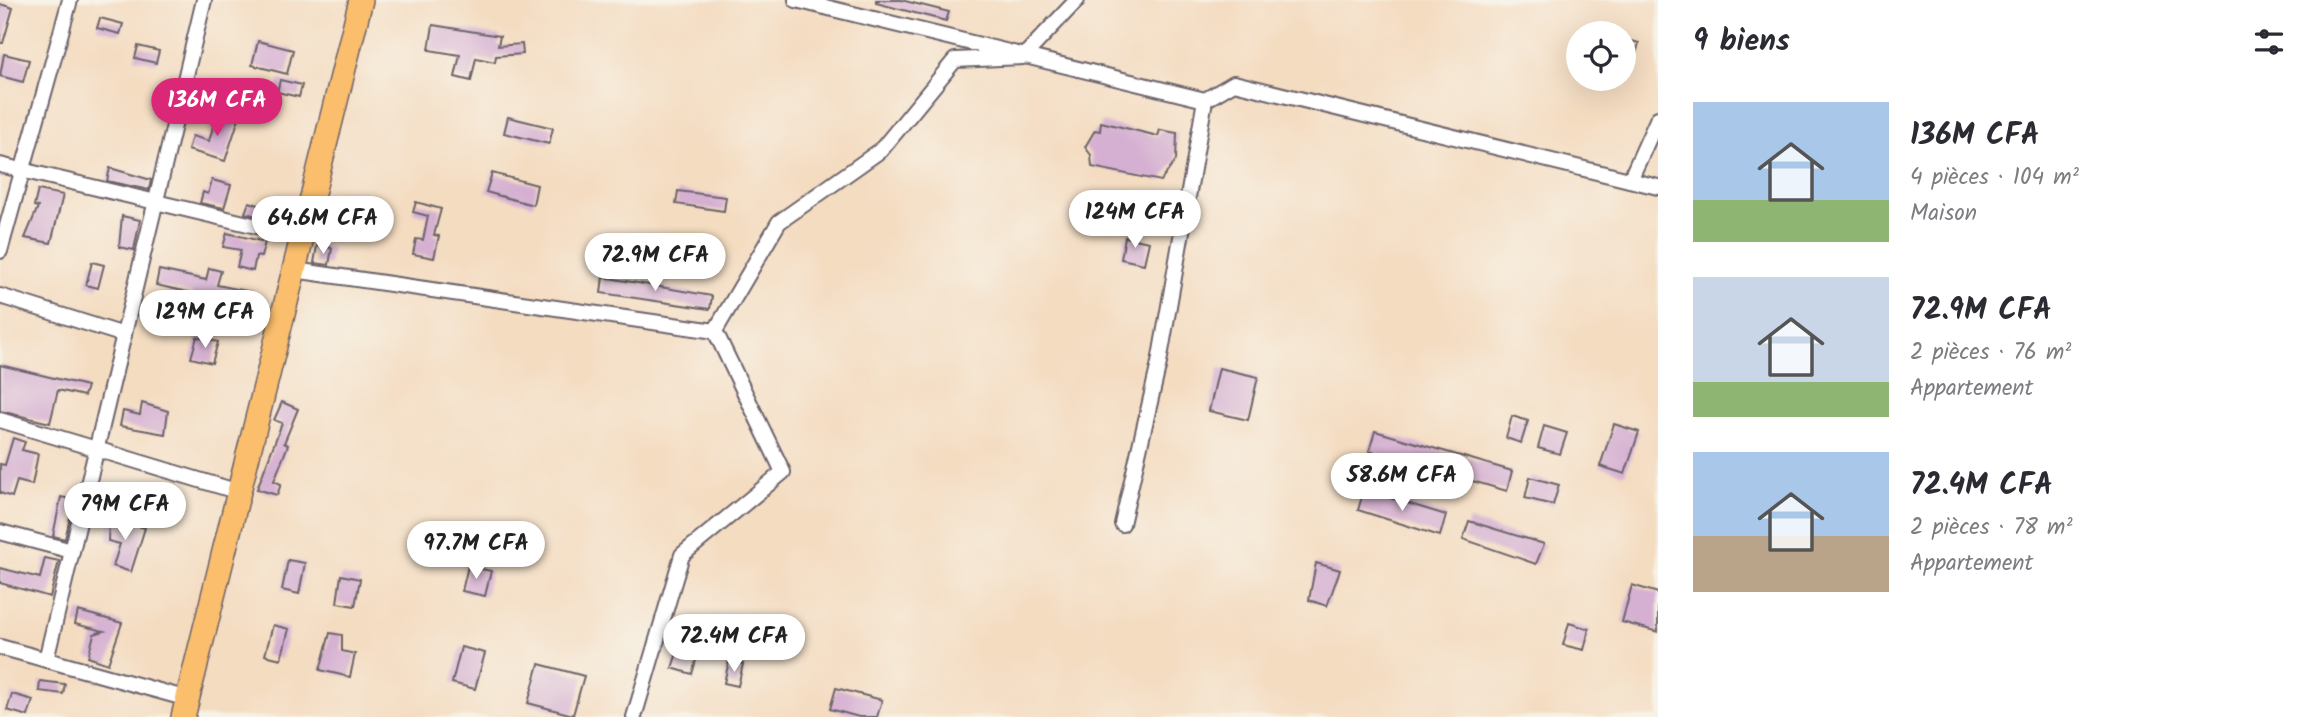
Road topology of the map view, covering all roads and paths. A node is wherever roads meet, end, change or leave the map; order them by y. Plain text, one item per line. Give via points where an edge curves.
1 (70, 0) edge
2 (204, 0) edge
3 (361, 0) edge
4 (1077, 0) edge
5 (806, 1) edge
6 (1023, 57) junction
7 (1205, 100) junction
8 (1658, 118) edge
9 (0, 165) edge
10 (22, 171) junction
11 (1630, 180) junction
12 (1658, 187) edge
13 (156, 201) junction
14 (303, 237) junction
15 (0, 251) edge
16 (294, 270) junction
17 (0, 296) edge
18 (715, 331) junction
19 (124, 335) junction
20 (0, 420) edge
21 (96, 450) junction
22 (239, 492) junction
23 (1122, 524) dead end
24 (0, 532) edge
25 (72, 551) junction
26 (0, 647) edge
27 (46, 660) junction
28 (186, 708) edge
29 (634, 717) edge

1 - 10 street
2 - 13 street
3 - 14 main road
4 - 6 street
5 - 6 street
6 - 7 street
6 - 18 street via 955,60 881,150 779,222
7 - 11 street via 1234,83
7 - 23 street via 1159,363
8 - 11 street
9 - 10 street
10 - 13 street
10 - 15 street
11 - 12 street
13 - 14 street
13 - 19 street
14 - 16 main road
16 - 18 street
16 - 22 main road
17 - 19 street
18 - 29 street via 783,472 682,555
19 - 21 street
20 - 21 street
21 - 22 street
21 - 25 street
22 - 28 main road
24 - 25 street
25 - 27 street
26 - 27 street
27 - 28 street

